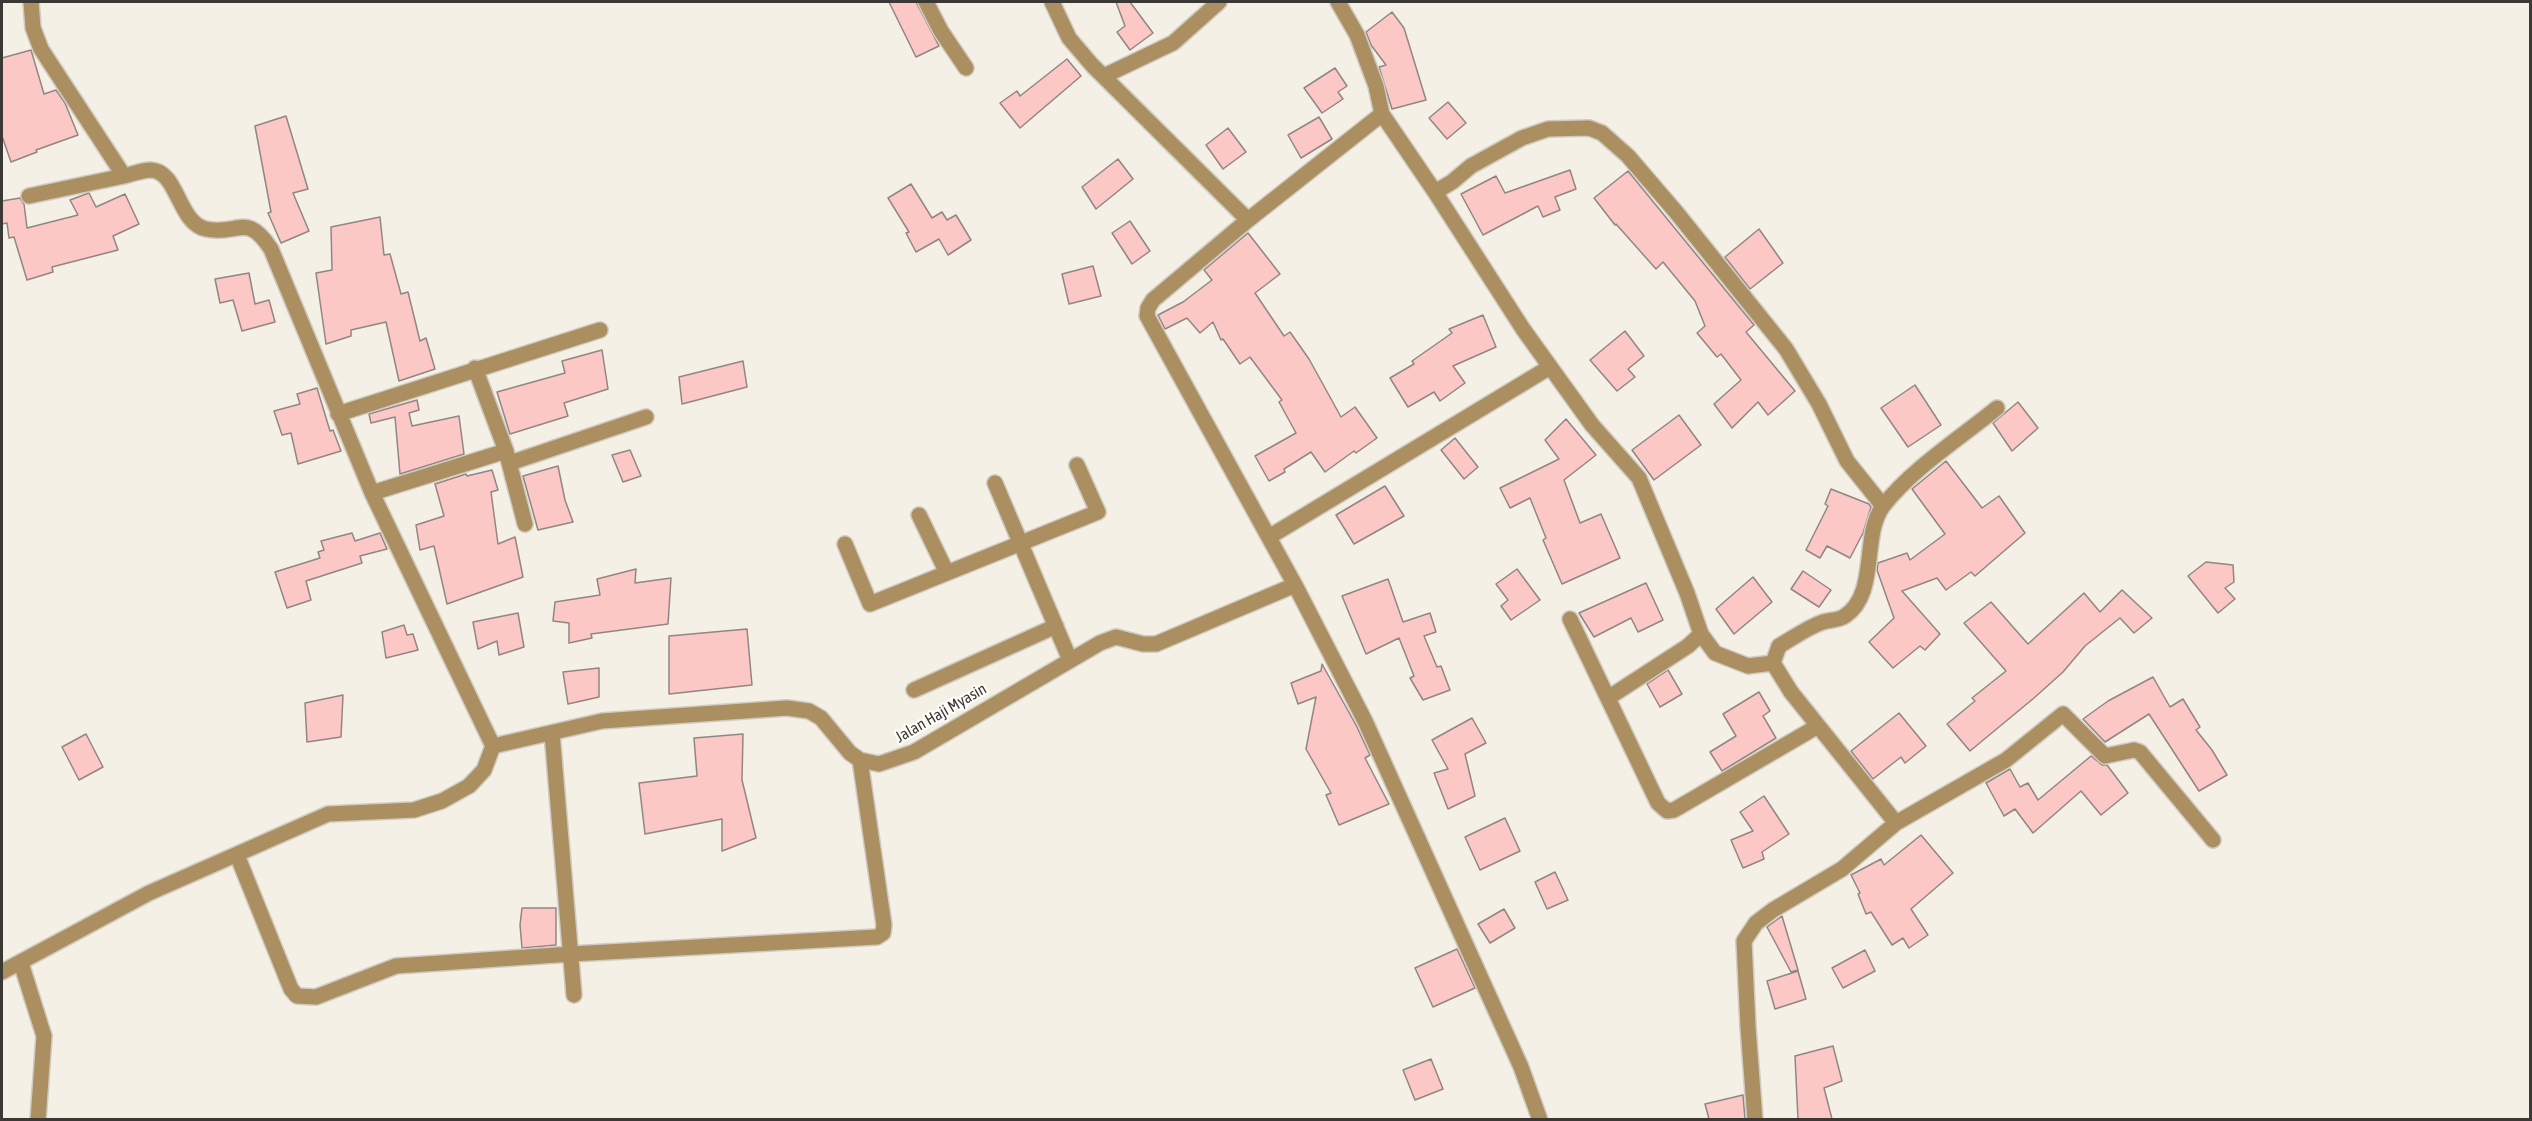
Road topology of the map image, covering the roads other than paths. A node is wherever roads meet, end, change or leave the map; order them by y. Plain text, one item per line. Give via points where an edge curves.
1 (31, 2) edge
2 (926, 2) edge
3 (1052, 2) edge
4 (1219, 2) edge
5 (1338, 2) edge
6 (966, 68) dead end
7 (1104, 75) junction
8 (1382, 114) junction
9 (124, 176) junction
10 (1435, 192) junction
11 (29, 196) dead end
12 (1248, 220) junction
13 (600, 330) dead end
14 (1550, 367) junction
15 (475, 369) junction
16 (1997, 408) dead end
17 (338, 414) junction
18 (646, 417) dead end
19 (508, 457) junction
20 (1077, 465) dead end
21 (995, 483) dead end
22 (372, 493) junction
23 (1883, 506) junction
24 (919, 515) dead end
25 (525, 524) dead end
26 (1269, 537) junction
27 (1021, 543) junction
28 (845, 544) dead end
29 (947, 573) junction
30 (1296, 585) junction
31 (1570, 619) dead end
32 (1056, 626) junction
33 (1701, 634) junction
34 (1070, 660) junction
35 (1773, 663) junction
36 (914, 690) dead end
37 (1608, 698) junction
38 (1818, 726) junction
39 (552, 733) junction
40 (492, 746) junction
41 (860, 760) junction
42 (1896, 823) junction
43 (2213, 840) dead end
44 (237, 855) junction
45 (570, 954) junction
46 (21, 963) junction
47 (2, 972) edge
48 (574, 994) dead end
49 (38, 1119) edge
50 (1540, 1119) edge
51 (1755, 1119) edge

1 - 9 street via 33,28 41,49
2 - 6 street
3 - 7 street via 1069,38
4 - 7 street via 1173,43
5 - 8 street via 1357,35
7 - 12 street
8 - 10 street
8 - 12 street
9 - 11 street
9 - 17 street via 152,170 161,174 177,193 191,222 207,229 244,227 261,234 271,249
10 - 14 street
10 - 23 street via 1498,149 1522,138 1548,129 1589,128 1602,133 1642,172 1786,349 1847,461
12 - 26 street via 1153,300 1147,316
13 - 15 street
14 - 26 street
14 - 33 street via 1592,425 1639,478
15 - 17 street
15 - 19 street
16 - 23 street via 1908,480
17 - 22 street
18 - 19 street
19 - 22 street
19 - 25 street
20 - 27 street via 1098,512
21 - 27 street
22 - 40 street
23 - 35 street via 1871,536 1868,574 1857,603 1845,617 1822,623 1779,646
24 - 29 street
26 - 30 street
27 - 29 street
27 - 32 street
28 - 29 street via 870,604
30 - 34 street, Jalan Haji Myasin via 1156,644 1116,637
30 - 50 street via 1365,721 1521,1067
31 - 37 street
32 - 34 street
32 - 36 street
33 - 35 street via 1729,656
33 - 37 street
34 - 41 street, Jalan Haji Myasin via 914,752 879,764
35 - 38 street
37 - 38 street via 1658,803 1667,811
38 - 42 street
39 - 40 street
39 - 41 street via 602,721 787,708 809,711 821,718
39 - 45 street
40 - 44 street via 484,770 469,786 442,801 414,810 328,814
41 - 45 street via 883,933 877,937
42 - 43 street via 2006,760 2063,714 2104,756 2140,752
42 - 51 street via 1842,869 1773,910 1749,931 1744,941
44 - 45 street via 297,996 316,997 396,966
44 - 46 street via 149,892
45 - 48 street
46 - 47 street
46 - 49 street via 44,1036

